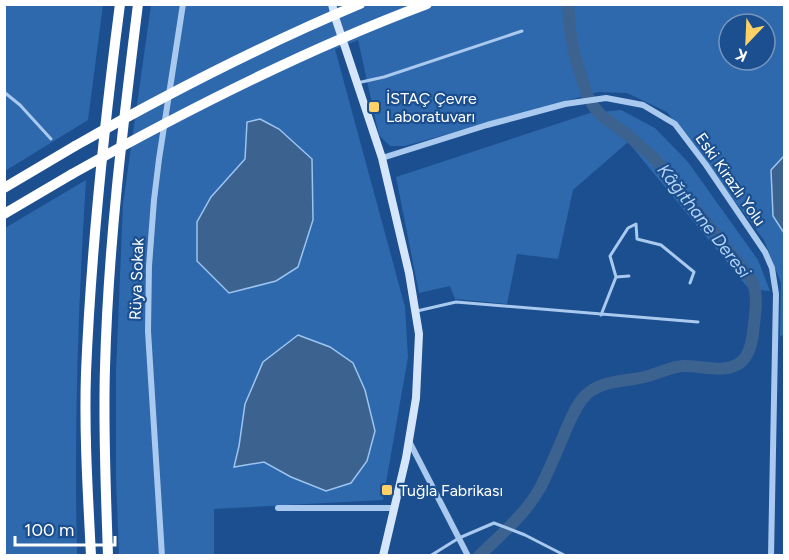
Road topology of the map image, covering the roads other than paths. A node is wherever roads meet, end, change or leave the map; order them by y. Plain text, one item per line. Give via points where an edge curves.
1 (120, 4) edge
2 (138, 4) edge
3 (183, 4) edge
4 (332, 4) edge
5 (360, 4) edge
6 (427, 4) edge
7 (522, 31) dead end
8 (357, 83) junction
9 (4, 92) edge
10 (51, 139) dead end
11 (382, 158) junction
12 (4, 188) edge
13 (4, 214) edge
14 (629, 276) dead end
15 (616, 277) junction
16 (690, 284) dead end
17 (416, 311) junction
18 (601, 315) junction
19 (698, 322) dead end
20 (409, 440) junction
21 (278, 508) dead end
22 (394, 508) junction
23 (459, 538) junction
24 (91, 555) edge
25 (108, 555) edge
26 (162, 555) edge
27 (383, 555) edge
28 (430, 555) edge
29 (468, 555) edge
30 (566, 555) edge
31 (771, 555) edge

1 - 24 highway via 99,183 86,374
2 - 25 highway via 115,200 107,319 104,443
3 - 26 street, Rüya Sokak via 159,159 149,266 148,331
4 - 8 main road
5 - 12 highway, bridge via 204,76
6 - 13 highway, bridge via 245,82
7 - 8 lane
8 - 11 main road
9 - 10 lane
11 - 17 main road
11 - 31 street, Eski Kirazlı Yolu via 580,101 606,98 643,105 675,124 765,252 772,268 776,294
14 - 15 lane
15 - 16 lane via 610,256 628,228 636,224 637,239 661,245 694,272
15 - 18 lane
17 - 18 lane via 456,302
17 - 20 main road via 416,398
18 - 19 lane
20 - 22 main road
20 - 23 street
21 - 22 street
22 - 27 main road
23 - 28 lane
23 - 29 street
23 - 30 lane via 494,524

